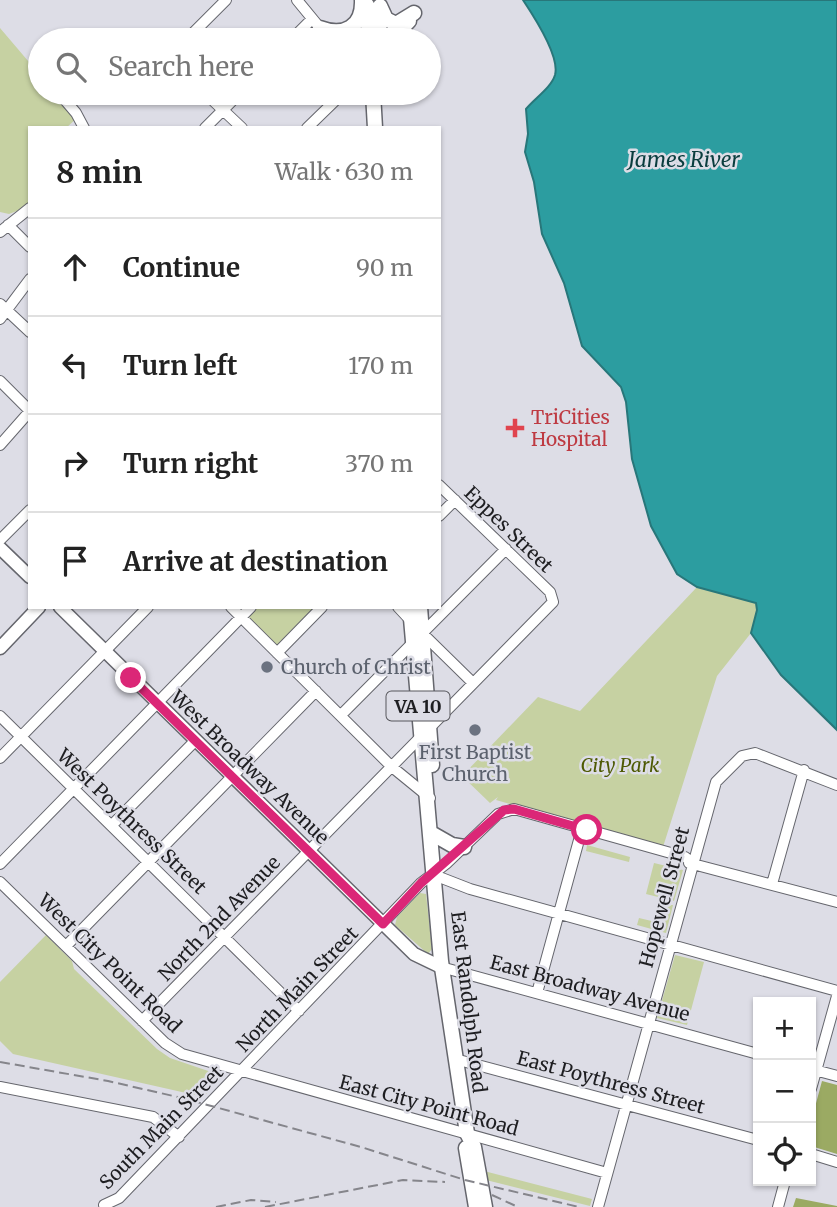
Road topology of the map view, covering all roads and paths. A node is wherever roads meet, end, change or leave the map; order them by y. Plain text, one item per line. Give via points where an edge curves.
1 (226, 0) edge
2 (297, 0) edge
3 (362, 0) edge
4 (376, 2) edge
5 (416, 6) edge
6 (316, 24) junction
7 (198, 28) edge
8 (310, 28) edge
9 (322, 28) edge
10 (326, 28) edge
11 (349, 28) edge
12 (371, 28) edge
13 (378, 28) edge
14 (400, 28) edge
15 (69, 105) edge
16 (218, 105) edge
17 (228, 105) edge
18 (331, 105) edge
19 (374, 105) edge
20 (381, 105) edge
21 (223, 110) junction
22 (83, 126) edge
23 (207, 126) edge
24 (240, 126) edge
25 (309, 126) edge
26 (375, 126) edge
27 (383, 126) edge
28 (28, 210) edge
29 (4, 229) edge
30 (28, 246) edge
31 (28, 281) edge
32 (2, 311) edge
33 (28, 316) edge
34 (20, 324) junction
35 (28, 330) edge
36 (0, 381) edge
37 (28, 409) edge
38 (28, 413) edge
39 (0, 445) edge
40 (441, 487) edge
41 (455, 500) junction
42 (28, 512) edge
43 (441, 514) edge
44 (0, 540) edge
45 (0, 548) edge
46 (506, 549) junction
47 (28, 576) edge
48 (554, 599) joint
49 (37, 609) edge
50 (62, 609) edge
51 (146, 609) edge
52 (233, 609) edge
53 (249, 609) edge
54 (320, 609) edge
55 (420, 609) edge
56 (411, 614) edge
57 (241, 617) junction
58 (418, 638) junction
59 (0, 648) edge
60 (104, 652) junction
61 (277, 653) junction
62 (473, 683) junction
63 (316, 691) junction
64 (157, 703) junction
65 (341, 715) junction
66 (0, 716) edge
67 (425, 733) junction
68 (21, 736) junction
69 (195, 741) junction
70 (0, 758) edge
71 (392, 766) junction
72 (804, 770) junction
73 (232, 777) junction
74 (837, 785) edge
75 (74, 788) junction
76 (429, 800) junction
77 (112, 825) junction
78 (581, 831) junction
79 (431, 832) junction
80 (464, 847) junction
81 (309, 852) junction
82 (149, 861) junction
83 (693, 863) junction
84 (0, 864) edge
85 (434, 875) junction
86 (0, 882) edge
87 (772, 884) junction
88 (837, 902) edge
89 (559, 914) junction
90 (383, 924) junction
91 (226, 937) junction
92 (670, 944) junction
93 (65, 947) junction
94 (441, 967) junction
95 (537, 993) junction
96 (837, 993) edge
97 (299, 1011) junction
98 (142, 1021) junction
99 (648, 1024) junction
100 (753, 1053) edge
101 (455, 1059) junction
102 (816, 1062) edge
103 (816, 1070) edge
104 (242, 1072) junction
105 (837, 1076) edge
106 (0, 1087) edge
107 (626, 1104) junction
108 (467, 1133) junction
109 (179, 1137) junction
110 (753, 1139) edge
111 (816, 1156) edge
112 (837, 1162) edge
113 (607, 1173) junction
114 (784, 1186) edge
115 (104, 1205) dead end
116 (476, 1207) edge
117 (485, 1207) edge
118 (598, 1207) edge
119 (778, 1207) edge

1 - 7 street
2 - 6 street
3 - 11 highway via 360,17
4 - 5 highway via 386,19 396,24
4 - 12 highway
4 - 13 highway
5 - 14 highway
6 - 8 street
6 - 9 highway
6 - 10 highway
15 - 22 street
16 - 21 street
17 - 21 street
18 - 25 street
19 - 26 highway
20 - 27 highway
21 - 23 street
21 - 24 street
28 - 29 street
29 - 30 street
31 - 32 street
32 - 34 street
33 - 34 street
34 - 35 street
36 - 37 street
38 - 39 street
40 - 41 street, Eppes Street
41 - 43 street
41 - 46 street, Eppes Street
42 - 44 street
45 - 47 main road
46 - 48 street, Eppes Street
46 - 58 street
48 - 62 street, North 2nd Avenue
49 - 59 main road
50 - 60 main road, West Broadway Avenue
51 - 60 street
52 - 57 street
53 - 57 street
54 - 61 street
55 - 58 highway, VA 10
56 - 58 highway, VA 10
57 - 61 street
57 - 64 street
58 - 62 street
58 - 65 street
58 - 67 highway, VA 10
60 - 64 main road, West Broadway Avenue
60 - 68 street
61 - 63 street
62 - 67 street, North 2nd Avenue
63 - 65 street
63 - 73 street
64 - 69 main road, West Broadway Avenue
64 - 75 street
65 - 71 street
66 - 68 street, West Poythress Street
67 - 71 street, North 2nd Avenue
67 - 76 highway, VA 10 via 434,784
68 - 70 street
68 - 75 street, West Poythress Street
69 - 73 main road, West Broadway Avenue
69 - 77 street
71 - 76 street
71 - 81 street, North 2nd Avenue
72 - 74 street
72 - 83 street, Hopewell Street via 755,753 742,756 710,794
72 - 87 street
73 - 81 main road, West Broadway Avenue
73 - 82 street
75 - 77 street, West Poythress Street
75 - 84 street
76 - 79 highway, VA 10
77 - 82 street, West Poythress Street
78 - 80 street, North Main Street via 514,809 498,814
78 - 83 street
78 - 89 street
79 - 80 highway
79 - 85 highway, VA 10
80 - 85 street, North Main Street
81 - 90 main road, West Broadway Avenue
81 - 91 street, North 2nd Avenue
82 - 91 street, West Poythress Street
82 - 93 street
83 - 87 street
83 - 92 street, Hopewell Street
85 - 89 street
85 - 90 street, North Main Street
85 - 94 highway, East Randolph Road / VA 10
86 - 93 street, West City Point Road
87 - 88 street
89 - 92 street
89 - 95 street
90 - 94 main road, East Broadway Avenue via 421,959
90 - 97 street, North Main Street
91 - 97 street, West Poythress Street
91 - 98 street, North 2nd Avenue
92 - 96 street
92 - 99 street, Hopewell Street
93 - 98 street, West City Point Road
94 - 95 street, East Broadway Avenue
94 - 101 highway, East Randolph Road / VA 10
95 - 99 street, East Broadway Avenue
96 - 102 street
97 - 104 street, North Main Street
98 - 104 street, West City Point Road via 182,1054
99 - 100 street, East Broadway Avenue
99 - 107 street, Hopewell Street
101 - 107 street, East Poythress Street
101 - 108 highway, East Randolph Road / VA 10
103 - 105 street
104 - 108 street, East City Point Road
104 - 109 street, South Main Street
106 - 109 street via 153,1117
107 - 110 street, East Poythress Street
107 - 113 street, Hopewell Street
108 - 113 street, East City Point Road
108 - 116 highway, East Randolph Road / VA 10
108 - 117 highway, East Randolph Road / VA 10
109 - 115 street, South Main Street via 119,1198
111 - 112 street
113 - 118 street, Hopewell Street
114 - 119 street

